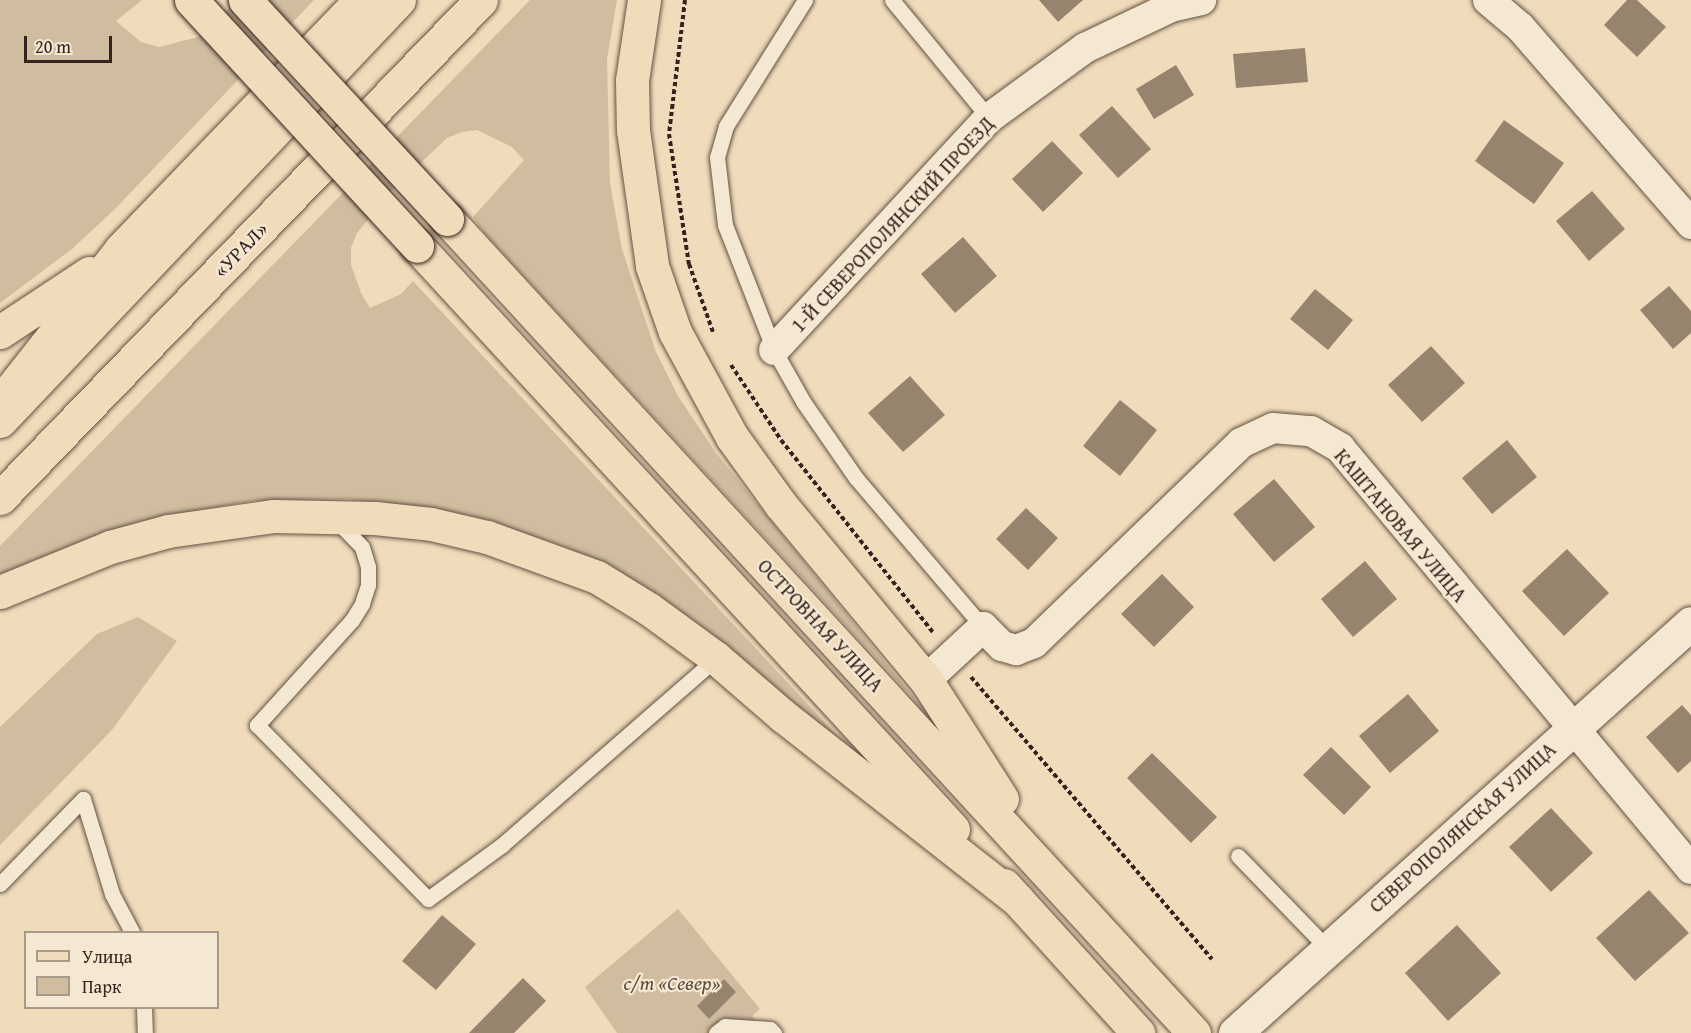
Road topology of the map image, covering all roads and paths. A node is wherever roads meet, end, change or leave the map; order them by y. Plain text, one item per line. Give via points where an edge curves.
1 (190, 0) edge
2 (245, 0) edge
3 (361, 0) edge
4 (399, 0) edge
5 (482, 0) edge
6 (645, 0) edge
7 (805, 0) edge
8 (892, 0) edge
9 (1201, 0) edge
10 (1488, 0) edge
11 (989, 118) junction
12 (1691, 224) edge
13 (122, 249) junction
14 (0, 332) edge
15 (774, 350) junction
16 (0, 403) edge
17 (0, 421) edge
18 (0, 498) edge
19 (332, 517) junction
20 (0, 592) edge
21 (1691, 623) edge
22 (983, 627) junction
23 (716, 658) junction
24 (970, 675) dead end
25 (926, 680) junction
26 (1571, 728) junction
27 (1238, 856) dead end
28 (1691, 869) edge
29 (1048, 872) junction
30 (0, 884) edge
31 (1018, 900) junction
32 (131, 931) edge
33 (1328, 949) junction
34 (1212, 959) dead end
35 (144, 1009) edge
36 (145, 1033) edge
37 (716, 1033) edge
38 (774, 1033) edge
39 (1138, 1033) edge
40 (1194, 1033) edge
41 (1235, 1033) edge

1 - 31 main road, ОСТРОВНАЯ УЛИЦА, bridge
2 - 29 main road, ОСТРОВНАЯ УЛИЦА, bridge
3 - 13 main road
4 - 17 main road
5 - 18 main road, «УРАЛ»
6 - 25 main road via 632,80 633,130 652,266 675,332 700,385 739,447 781,505
7 - 15 lane via 726,126 717,157 725,225
8 - 11 lane
9 - 11 street, 1-Й СЕВЕРОПОЛЯНСКИЙ ПРОЕЗД via 1171,7 1086,48
10 - 12 street via 1520,27
11 - 15 street, 1-Й СЕВЕРОПОЛЯНСКИЙ ПРОЕЗД
13 - 14 main road
13 - 16 main road
15 - 22 lane via 804,403 856,478
19 - 20 main road via 274,516 168,531 110,547
19 - 23 main road via 431,524 546,556 597,577
19 - 23 lane via 362,547 368,585 362,604 257,725 428,899 502,846
21 - 26 street, СЕВЕРОПОЛЯНСКАЯ УЛИЦА
22 - 25 street
22 - 26 street, КАШТАНОВАЯ УЛИЦА via 1002,646 1016,650 1034,642 1241,443 1273,428 1311,431 1340,448
23 - 31 main road via 783,716
24 - 34 path
25 - 29 main road
26 - 28 street, КАШТАНОВАЯ УЛИЦА
26 - 33 street, СЕВЕРОПОЛЯНСКАЯ УЛИЦА
27 - 33 lane
29 - 40 main road, ОСТРОВНАЯ УЛИЦА
30 - 32 lane via 83,799 112,894
31 - 39 main road, ОСТРОВНАЯ УЛИЦА
33 - 41 street, СЕВЕРОПОЛЯНСКАЯ УЛИЦА
35 - 36 lane
37 - 38 lane via 725,1026 770,1029

